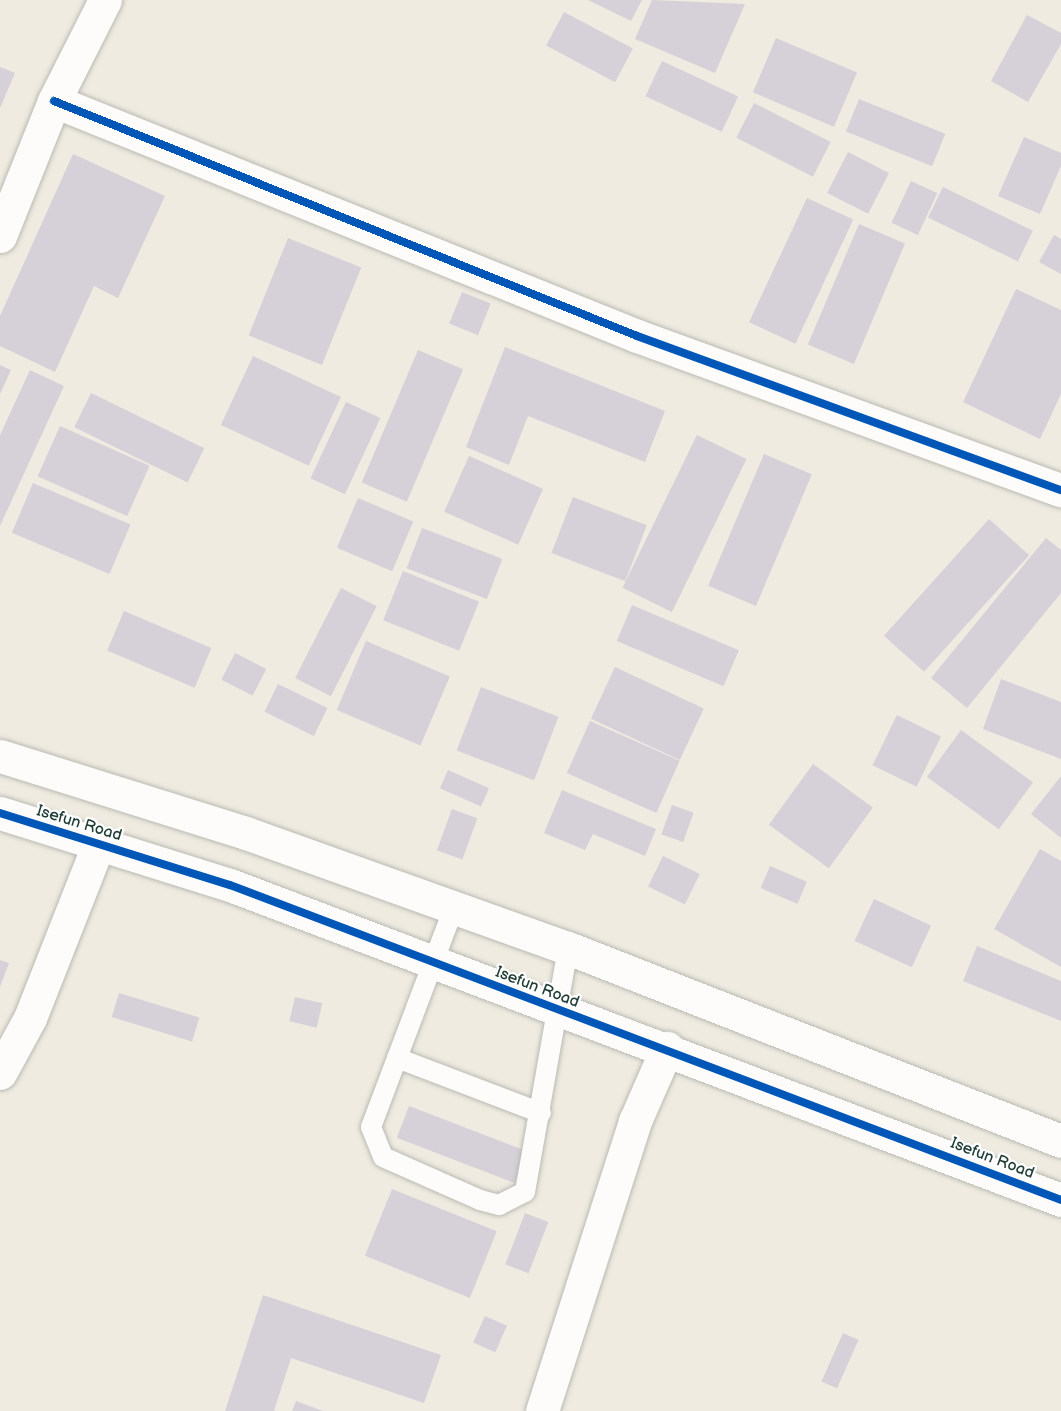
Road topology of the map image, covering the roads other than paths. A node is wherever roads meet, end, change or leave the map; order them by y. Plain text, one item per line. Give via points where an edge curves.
1 (105, 0) edge
2 (54, 101) junction
3 (0, 236) edge
4 (1061, 490) edge
5 (0, 756) edge
6 (0, 813) edge
7 (98, 844) junction
8 (453, 910) junction
9 (568, 948) junction
10 (433, 962) junction
11 (558, 1011) junction
12 (667, 1048) junction
13 (397, 1058) junction
14 (0, 1073) edge
15 (541, 1113) junction
16 (1061, 1141) edge
17 (1061, 1200) edge
18 (543, 1411) edge

1 - 2 street
2 - 3 street
2 - 4 street via 637,336
5 - 8 street via 246,833
6 - 7 street, Isefun Road
7 - 10 street, Isefun Road via 230,885
7 - 14 street via 30,1018
8 - 9 street
8 - 10 lane
9 - 11 lane
9 - 16 street
10 - 11 street, Isefun Road
10 - 13 lane
11 - 12 street, Isefun Road
11 - 15 lane
12 - 17 street, Isefun Road
12 - 18 street via 635,1121
13 - 15 lane
13 - 15 lane via 371,1128 383,1157 480,1200 499,1205 525,1192

